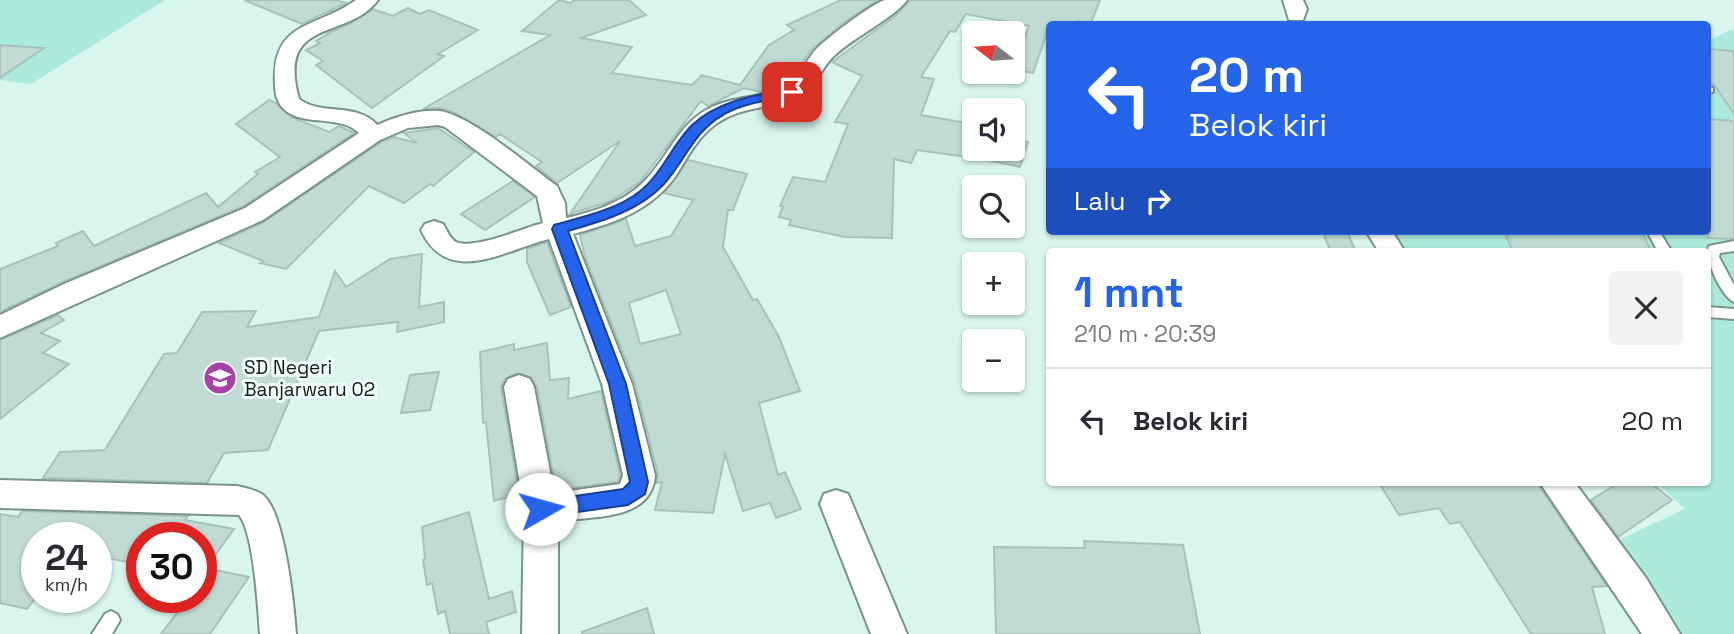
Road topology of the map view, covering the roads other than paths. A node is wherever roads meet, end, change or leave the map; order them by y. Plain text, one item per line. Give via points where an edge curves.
1 (368, 0) edge
2 (897, 0) edge
3 (372, 135) junction
4 (559, 229) junction
5 (434, 230) dead end
6 (1734, 246) edge
7 (1734, 296) edge
8 (1711, 312) edge
9 (1734, 313) edge
10 (0, 327) edge
11 (519, 387) dead end
12 (1558, 486) edge
13 (0, 494) edge
14 (836, 504) dead end
15 (541, 509) junction
16 (278, 634) edge
17 (540, 634) edge
18 (889, 634) edge
19 (1662, 634) edge

1 - 3 street via 298,37 285,52 284,71 292,106 352,120
2 - 4 street via 824,53 803,86 734,105 706,120 643,197
3 - 4 street via 416,119 453,122 548,191
3 - 10 street via 254,214
4 - 5 street via 469,253 441,245
4 - 15 street via 617,384 639,482 628,497
6 - 7 lane via 1714,250 1712,257
8 - 9 lane
11 - 15 street
12 - 19 street
13 - 16 street via 237,500 252,506 266,548
14 - 18 street
15 - 17 street

